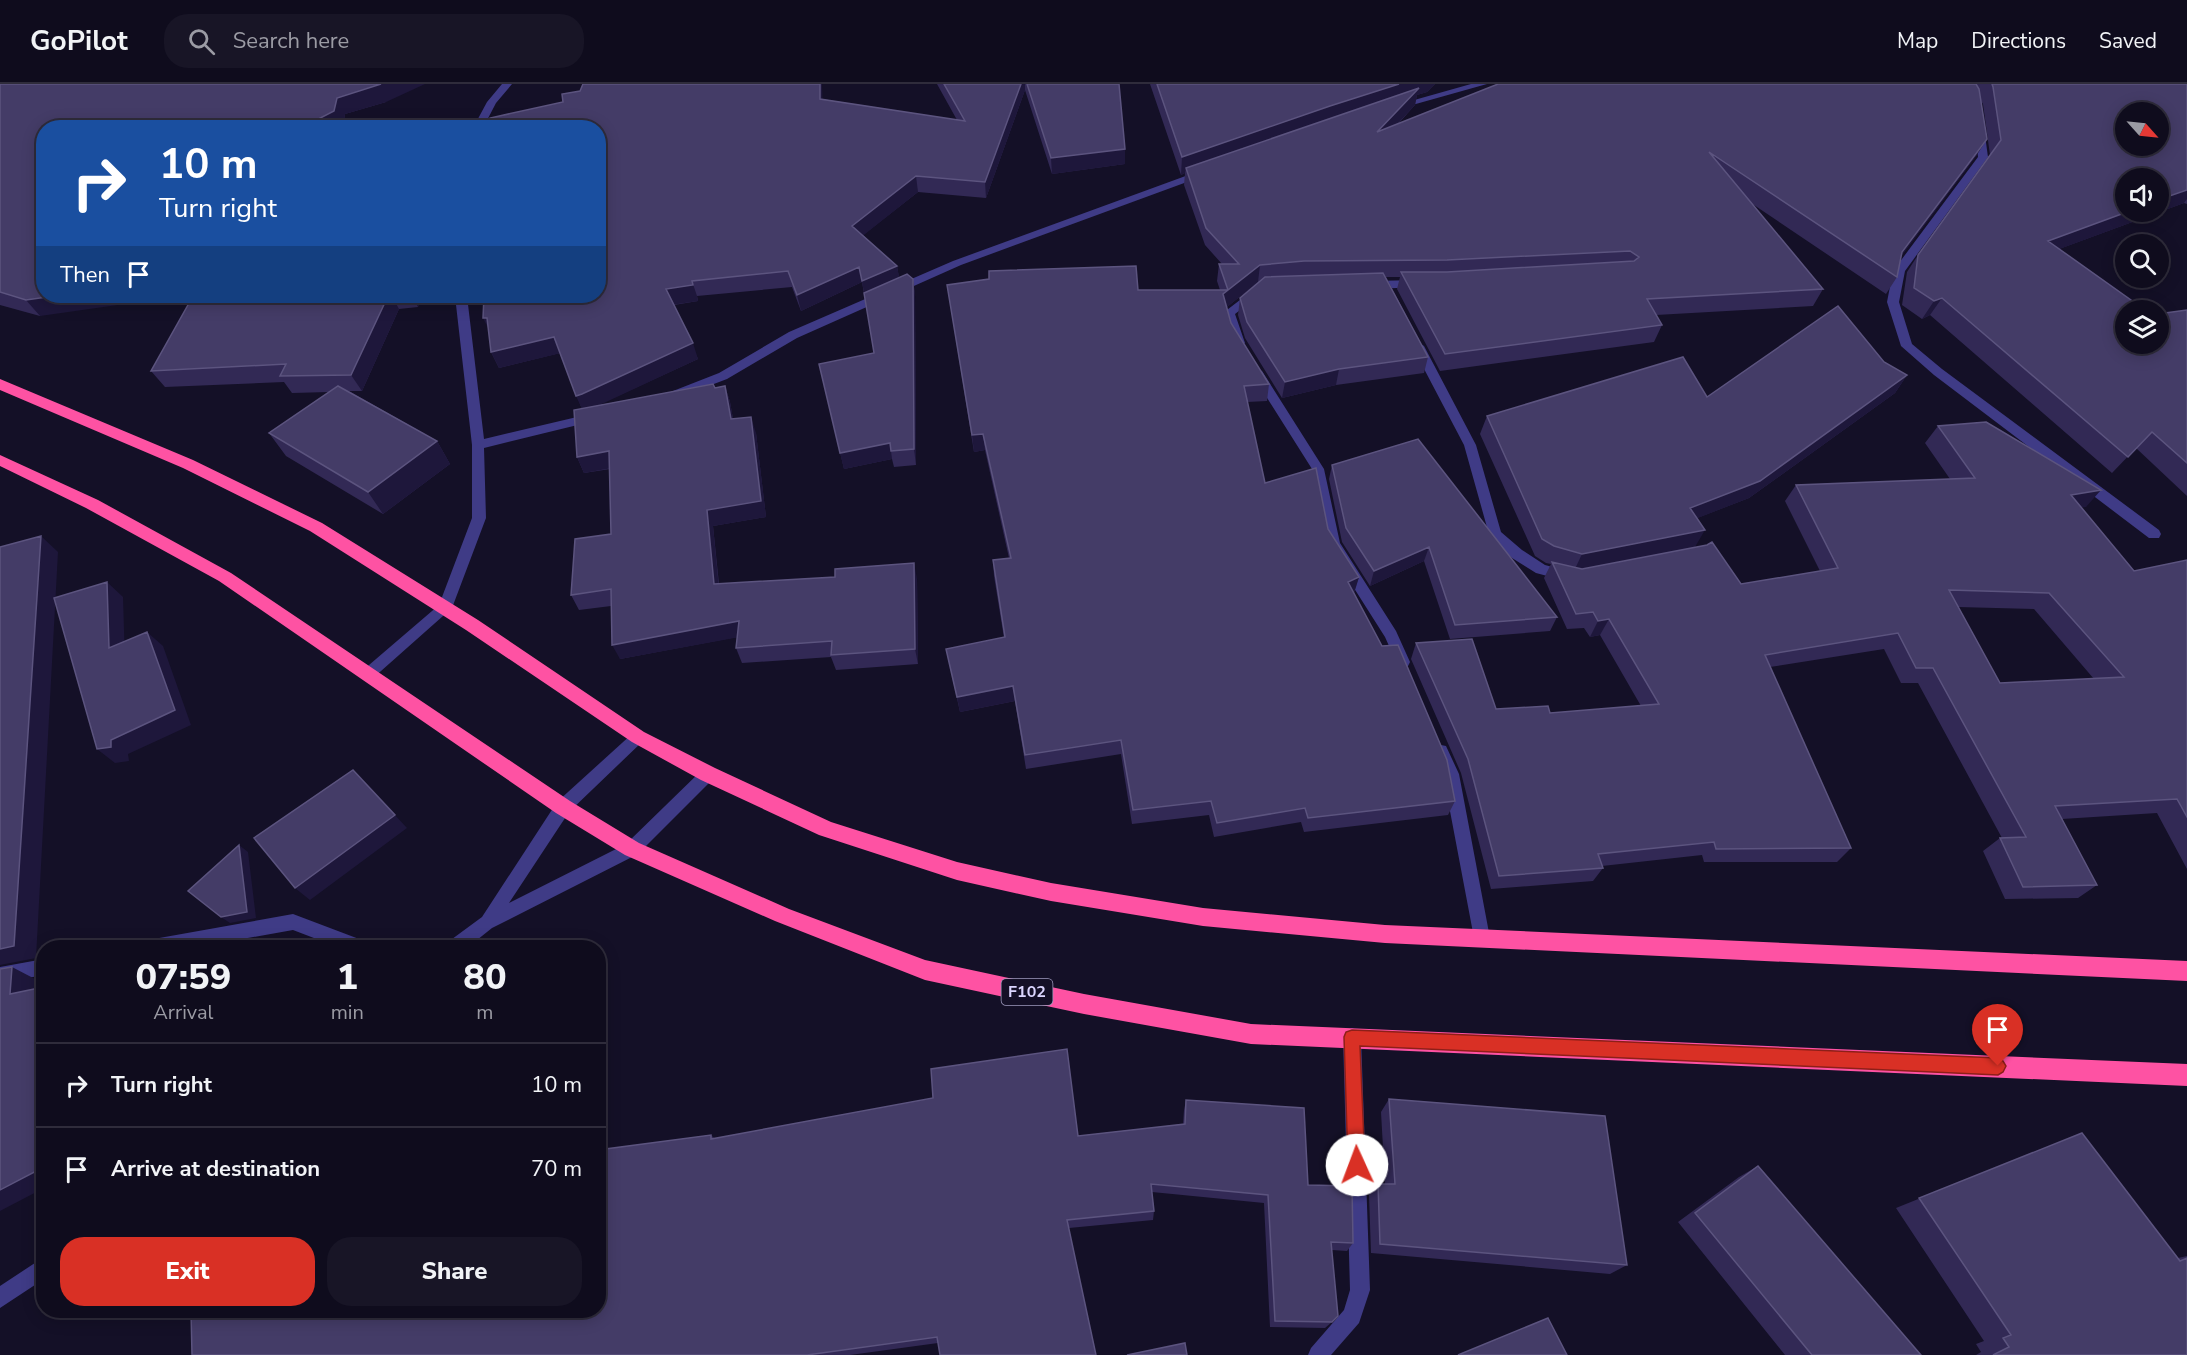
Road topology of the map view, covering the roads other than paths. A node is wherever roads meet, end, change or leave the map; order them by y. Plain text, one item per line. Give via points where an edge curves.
1 (507, 84) edge
2 (1482, 84) edge
3 (1382, 111) edge
4 (1977, 116) edge
5 (482, 120) edge
6 (1219, 168) edge
7 (1431, 283) edge
8 (1354, 285) edge
9 (1270, 287) edge
10 (462, 303) edge
11 (1412, 335) edge
12 (0, 384) edge
13 (660, 399) edge
14 (604, 414) edge
15 (478, 446) junction
16 (0, 460) edge
17 (2154, 534) dead end
18 (1574, 578) edge
19 (445, 608) junction
20 (367, 675) junction
21 (1410, 678) edge
22 (638, 737) junction
23 (1437, 742) edge
24 (708, 774) junction
25 (563, 807) junction
26 (632, 849) junction
27 (486, 923) junction
28 (1482, 938) junction
29 (192, 940) edge
30 (340, 940) edge
31 (464, 940) edge
32 (36, 968) edge
33 (2187, 970) edge
34 (0, 975) edge
35 (1352, 1037) junction
36 (2187, 1075) edge
37 (36, 1273) edge
38 (0, 1298) edge
39 (1318, 1355) edge

1 - 5 street
2 - 3 street
4 - 17 street via 1983,158 1899,271 1893,302 1907,346
6 - 13 street via 957,263 793,335 723,376
7 - 8 street via 1389,290
9 - 21 street via 1259,288 1229,313 1237,339 1318,469 1333,544 1391,635
10 - 15 street
11 - 18 street via 1470,445 1496,534 1541,569
12 - 19 highway via 188,464 316,527
14 - 15 street
15 - 19 street via 480,518
16 - 20 highway, F102 via 92,504 225,577
19 - 20 street
19 - 22 highway
20 - 25 highway, F102
22 - 24 highway
22 - 25 street
23 - 28 street via 1451,774
24 - 26 street
24 - 28 highway via 826,829 957,871 1051,892 1203,916 1385,934
25 - 26 highway, F102
25 - 27 street
26 - 27 street
26 - 35 highway, F102 via 782,915 925,970 1251,1034
27 - 31 street
28 - 33 highway
29 - 30 street via 292,922
32 - 34 street
35 - 36 highway, F102
35 - 39 street via 1360,1290 1353,1316
37 - 38 street

